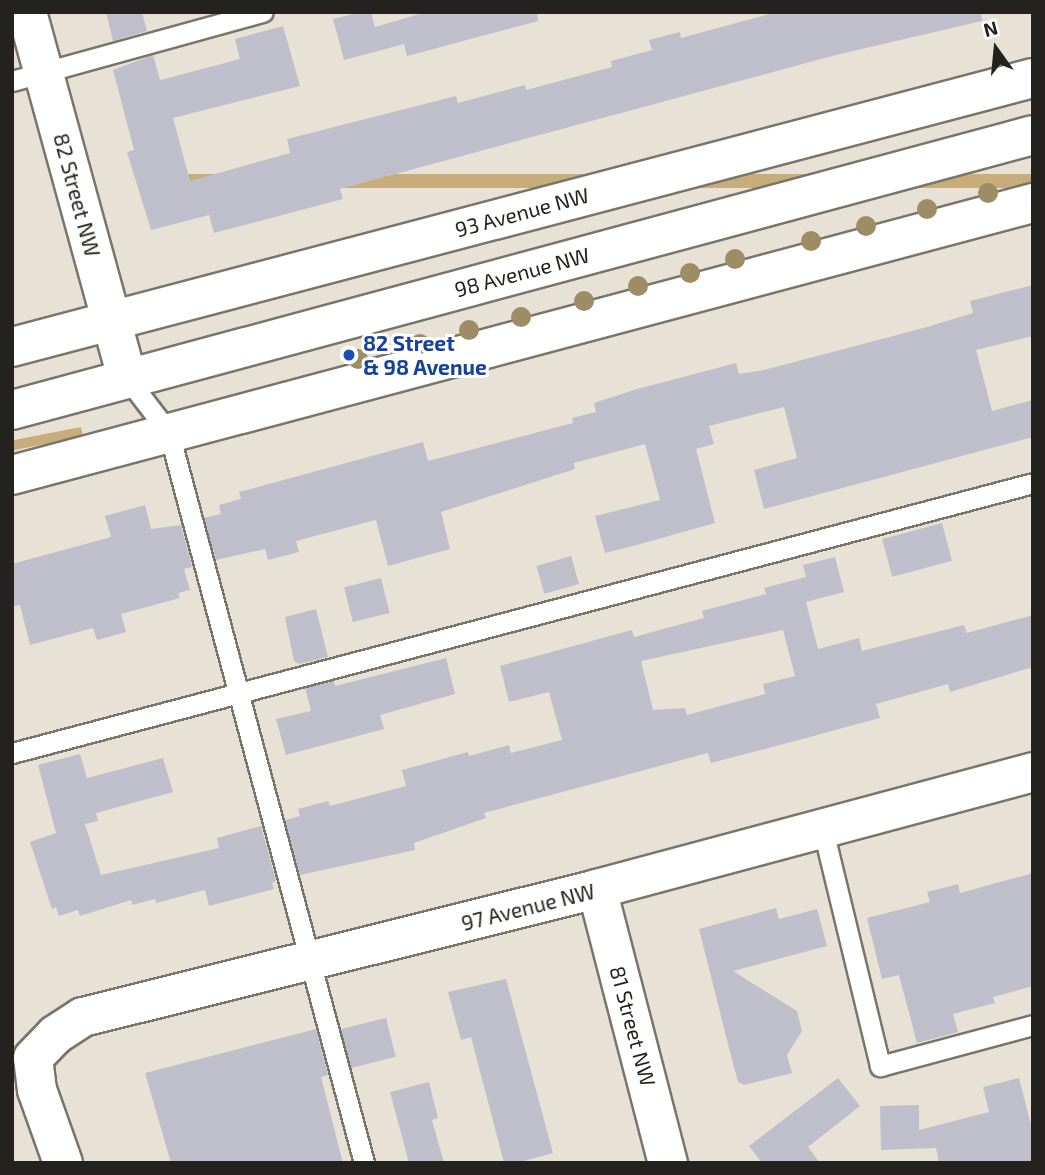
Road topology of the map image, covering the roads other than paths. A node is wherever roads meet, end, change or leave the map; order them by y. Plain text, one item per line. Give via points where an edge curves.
1 (27, 12) edge
2 (263, 12) edge
3 (28, 77) edge
4 (1033, 78) edge
5 (1033, 135) edge
6 (1033, 203) edge
7 (111, 321) junction
8 (12, 347) edge
9 (127, 378) junction
10 (12, 410) edge
11 (169, 433) junction
12 (12, 475) edge
13 (1033, 484) edge
14 (239, 694) junction
15 (12, 753) edge
16 (1033, 772) edge
17 (823, 830) junction
18 (597, 889) junction
19 (311, 963) junction
20 (1033, 1025) edge
21 (63, 1163) edge
22 (364, 1163) edge
23 (668, 1163) edge

1 - 3 street, 82 Street NW
2 - 3 lane
3 - 7 street, 82 Street NW
4 - 7 street, 93 Avenue NW
5 - 9 street, 98 Avenue NW
6 - 11 street
7 - 8 street, 93 Avenue NW
7 - 9 street, 82 Street NW
9 - 10 street, 98 Avenue NW
9 - 11 lane
11 - 12 street
11 - 14 lane
13 - 14 lane
14 - 15 lane
14 - 19 lane
16 - 17 street, 97 Avenue NW
17 - 18 street, 97 Avenue NW
17 - 20 lane via 880,1066
18 - 19 street, 97 Avenue NW
18 - 23 street, 81 Street NW
19 - 21 street, 97 Avenue NW via 83,1017 55,1035 33,1058 37,1090
19 - 22 lane

